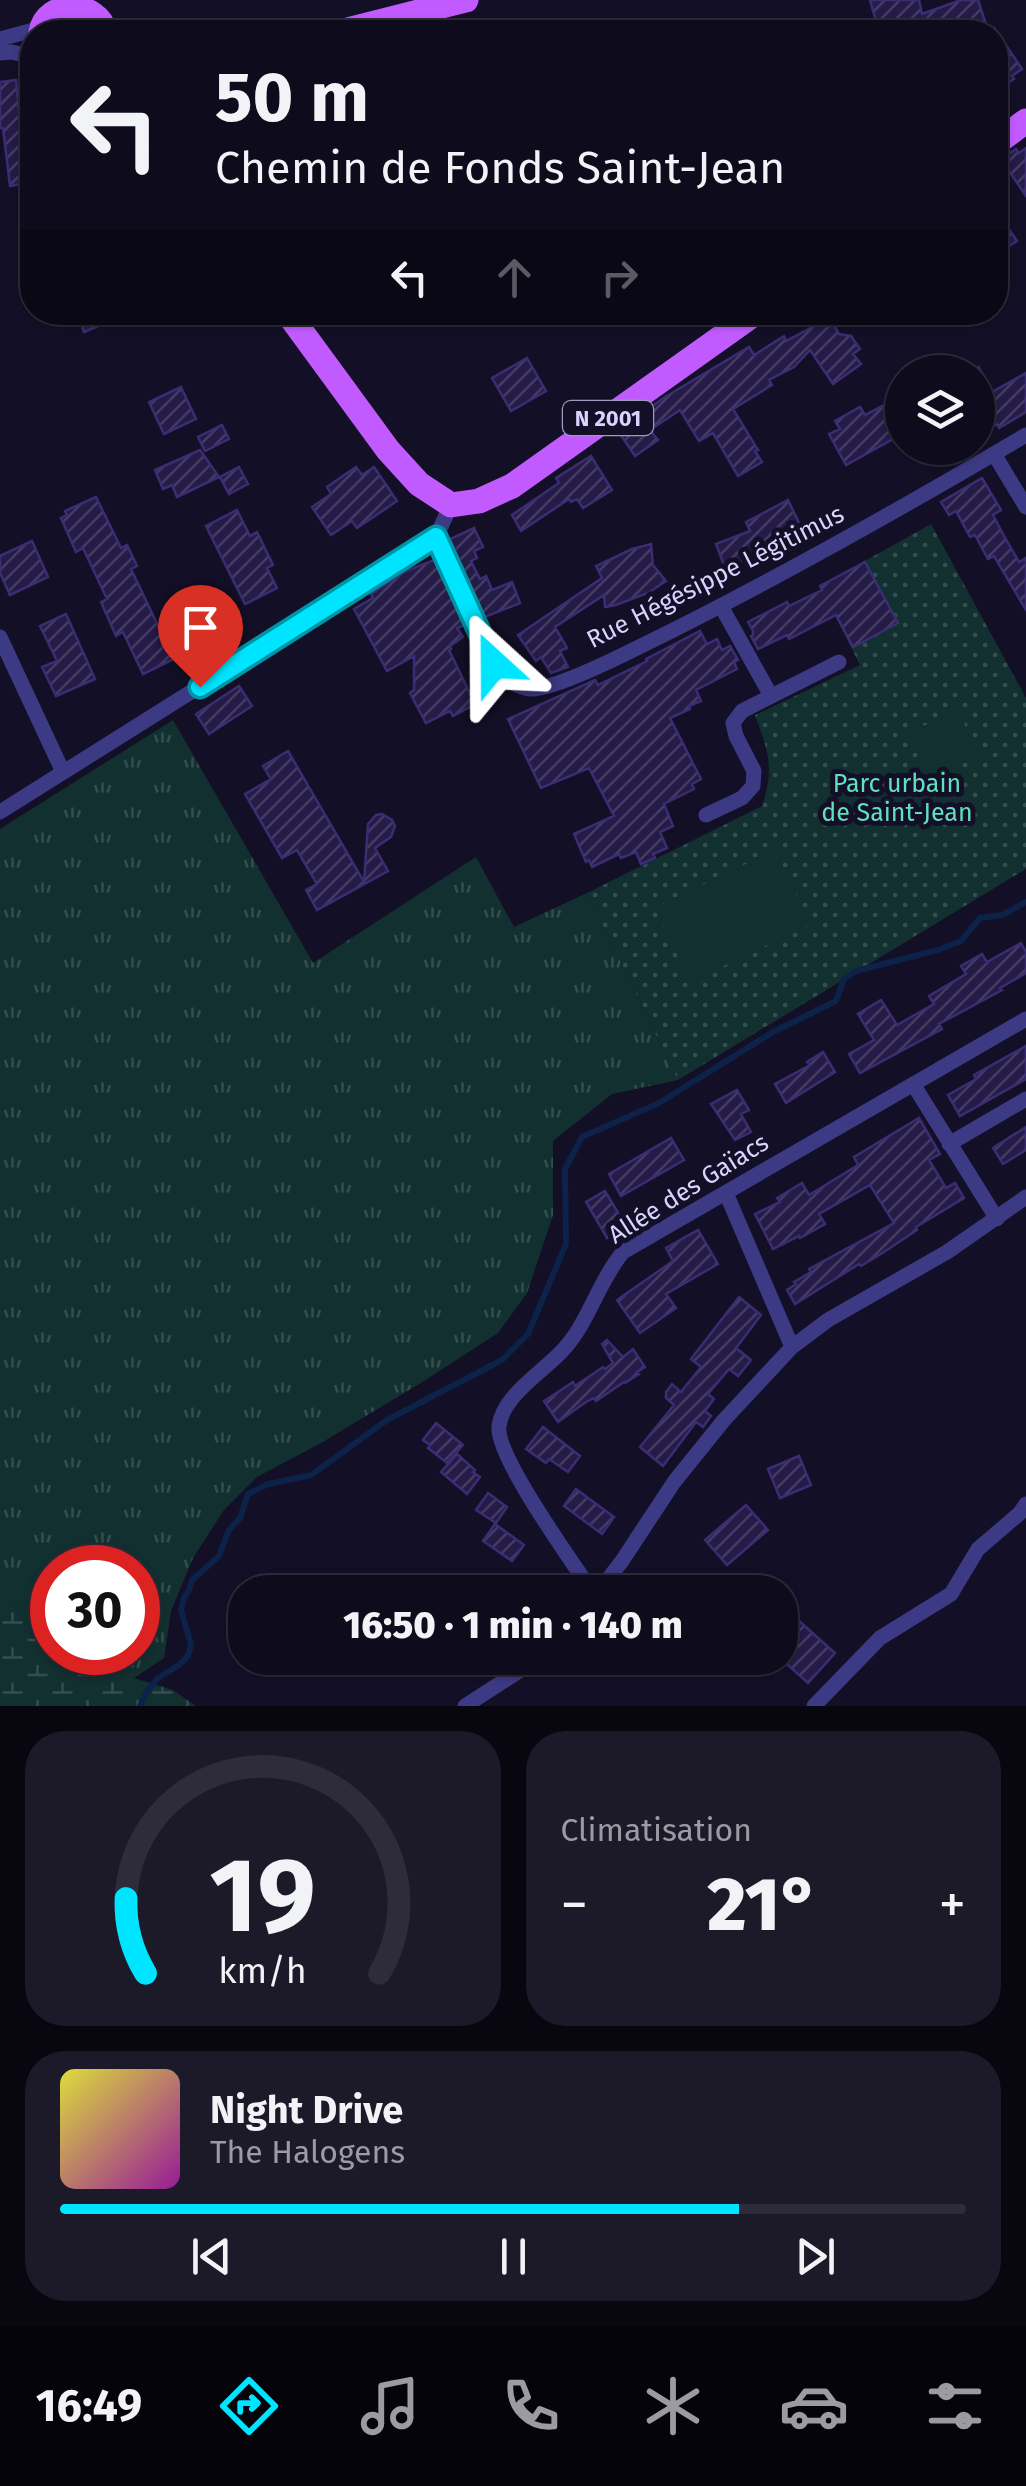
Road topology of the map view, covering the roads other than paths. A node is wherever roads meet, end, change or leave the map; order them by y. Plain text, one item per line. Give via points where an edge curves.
1 (466, 0) edge
2 (66, 1) edge
3 (45, 20) edge
4 (99, 20) edge
5 (387, 20) edge
6 (297, 325) edge
7 (739, 325) edge
8 (1026, 434) edge
9 (995, 453) edge
10 (995, 456) edge
11 (974, 465) edge
12 (451, 505) junction
13 (1026, 507) edge
14 (436, 537) junction
15 (722, 606) junction
16 (0, 637) edge
17 (839, 662) dead end
18 (771, 696) junction
19 (63, 772) junction
20 (0, 812) edge
21 (706, 815) dead end
22 (1026, 1020) edge
23 (913, 1084) junction
24 (1026, 1099) edge
25 (950, 1144) junction
26 (726, 1193) junction
27 (1026, 1197) edge
28 (996, 1218) junction
29 (792, 1348) junction
30 (1026, 1504) edge
31 (584, 1575) edge
32 (607, 1575) edge
33 (513, 1675) edge
34 (465, 1706) edge
35 (814, 1706) edge

1 - 5 main road
2 - 3 main road
2 - 4 main road via 88,5
6 - 12 main road via 388,450 419,484
7 - 12 main road, N 2001 via 512,486 479,502
8 - 9 street, Rue Hégésippe Légitimus
10 - 13 street
11 - 15 street, Rue Hégésippe Légitimus
12 - 14 street
14 - 15 street, Rue Hégésippe Légitimus via 494,664 530,689 603,663
14 - 19 street
15 - 18 street
16 - 19 street
17 - 18 street
18 - 21 street via 734,723 754,770 753,786
19 - 20 street
22 - 23 street, Allée des Gaïacs
23 - 25 street
23 - 26 street, Allée des Gaïacs
24 - 25 street
25 - 28 street
26 - 29 street
26 - 31 street, Allée des Gaïacs via 623,1252 578,1331 525,1384 499,1424 512,1469
27 - 28 street
28 - 29 street
29 - 32 street via 724,1420
30 - 35 street via 978,1549 951,1594 880,1638
33 - 34 street

